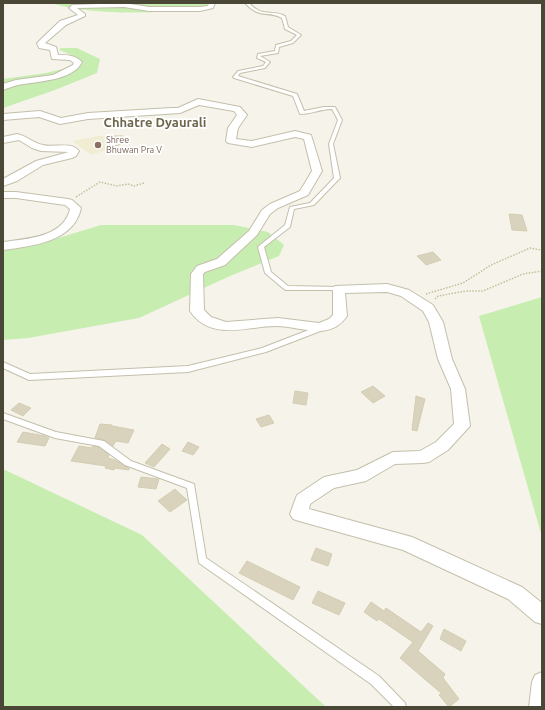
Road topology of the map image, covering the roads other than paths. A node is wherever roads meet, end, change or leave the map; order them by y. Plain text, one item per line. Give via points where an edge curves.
1 (212, 3) edge
2 (247, 3) edge
3 (3, 87) edge
4 (3, 117) edge
5 (3, 140) edge
6 (3, 182) edge
7 (3, 195) edge
8 (3, 246) edge
9 (339, 289) junction
10 (321, 328) junction
11 (3, 365) edge
12 (3, 416) edge
13 (542, 615) edge
14 (542, 682) edge
15 (401, 707) edge
16 (540, 707) edge

1 - 3 street via 211,7 200,9 149,9 124,5 74,6 72,8 82,15 63,23 41,43 42,46 53,49 55,57 72,58 78,62 76,66 55,77
2 - 9 lane via 253,10 266,15 284,17 286,28 299,36 292,42 277,46 276,52 259,55 258,57 268,62 264,67 239,72 234,77 295,95 302,113 320,107 333,108 340,120 331,144 337,178 312,204 292,208 288,226 261,247 268,273 286,288
4 - 10 street via 40,114 65,121 88,116 180,110 198,102 237,109 242,115 233,128 231,141 252,144 295,134 308,137 317,170 304,193 274,206 266,212 253,233 221,262 201,269 197,274 198,310 212,323 225,326 244,327 277,322
5 - 6 street via 17,137 41,147 74,151 68,156 40,163
7 - 8 street via 68,202 76,208 71,224 56,234
9 - 10 street via 340,316 334,324
9 - 13 street via 387,288 405,293 426,306 436,322 445,359 458,389 462,426 442,446 423,457 393,458 360,476 330,482 303,500 300,514 406,543 514,593
10 - 11 lane via 264,350 188,369 29,377
12 - 15 lane via 55,435 101,443 128,463 191,486 202,560 375,680
14 - 16 street

